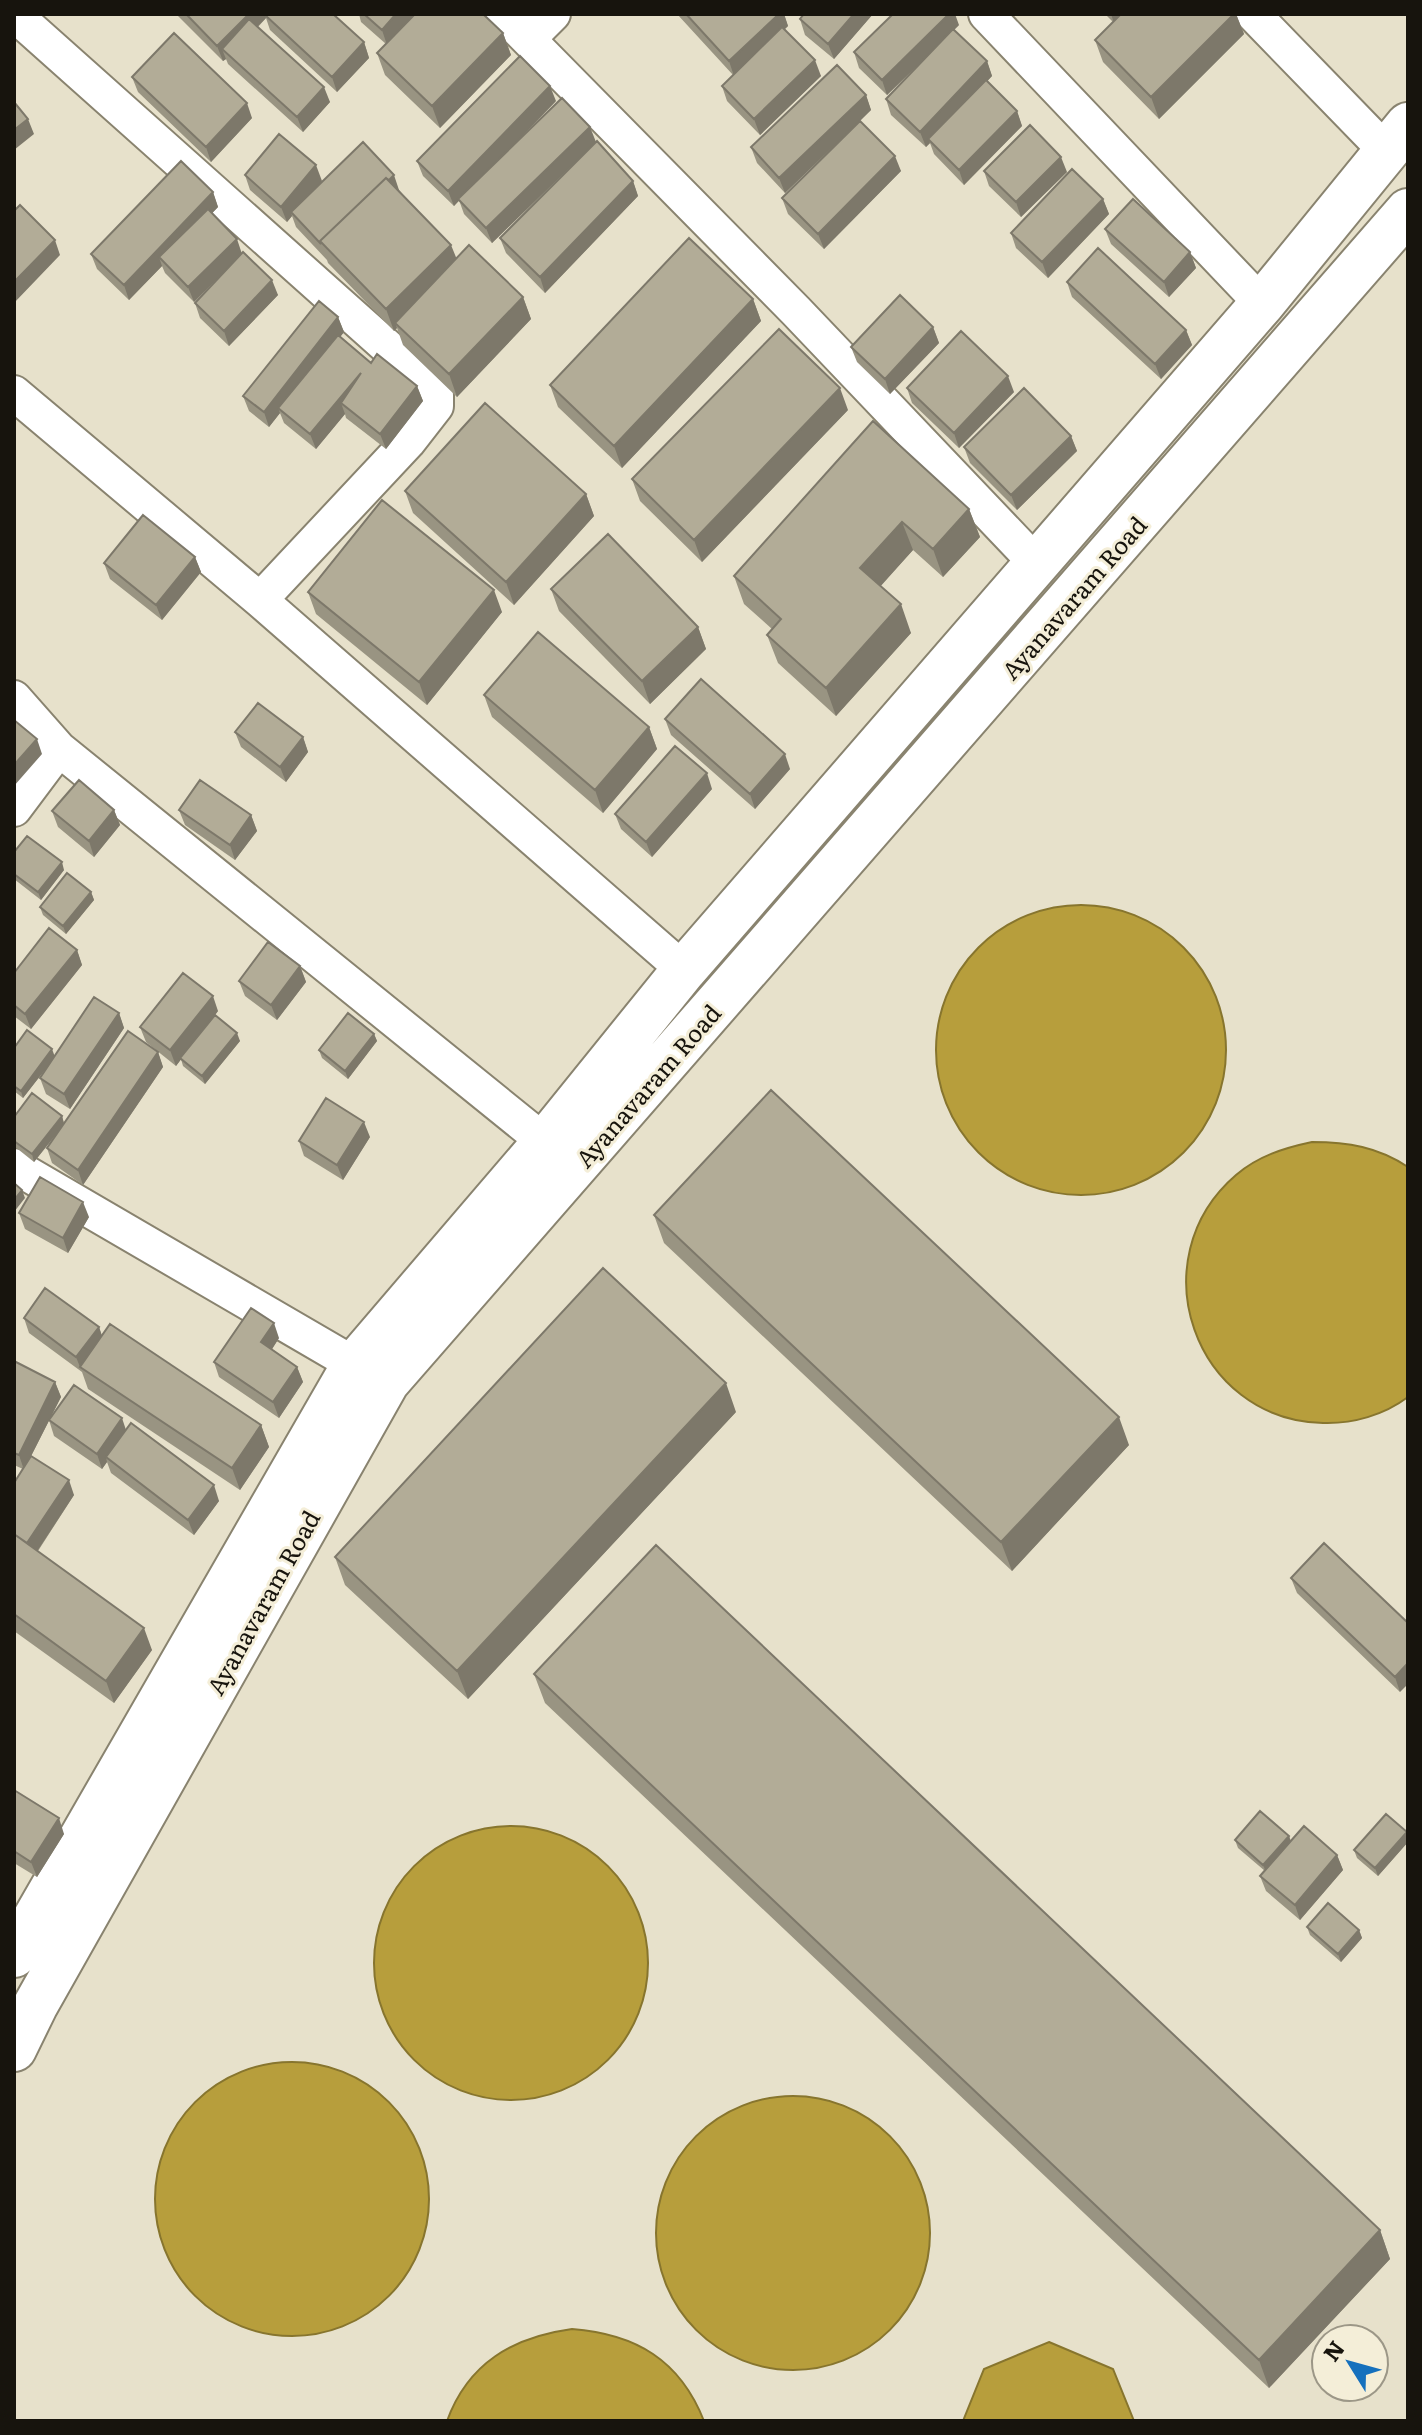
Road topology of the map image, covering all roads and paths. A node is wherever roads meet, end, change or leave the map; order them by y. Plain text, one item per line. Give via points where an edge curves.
1 (14, 14) edge
2 (503, 14) edge
3 (553, 14) edge
4 (986, 14) edge
5 (1253, 14) edge
6 (529, 38) junction
7 (1397, 138) edge
8 (1408, 211) edge
9 (1262, 304) junction
10 (16, 399) edge
11 (1036, 563) junction
12 (260, 600) junction
13 (14, 698) edge
14 (59, 749) junction
15 (14, 809) edge
16 (684, 970) junction
17 (545, 1142) junction
18 (14, 1166) edge
19 (370, 1374) junction
20 (14, 1955) edge
21 (24, 2003) edge
22 (14, 2049) edge

1 - 12 street via 436,395 436,406 408,442
2 - 6 street
3 - 6 street
4 - 9 street
5 - 7 street
6 - 11 street
7 - 9 street, Ayanavaram Road
8 - 19 street, Ayanavaram Road
9 - 11 street, Ayanavaram Road
10 - 12 street
11 - 16 street, Ayanavaram Road
12 - 16 street
13 - 14 street
14 - 15 street
14 - 17 street
16 - 17 street, Ayanavaram Road
17 - 19 street, Ayanavaram Road
18 - 19 street
19 - 20 street, Ayanavaram Road
19 - 21 street, Ayanavaram Road
21 - 22 street, Ayanavaram Road

